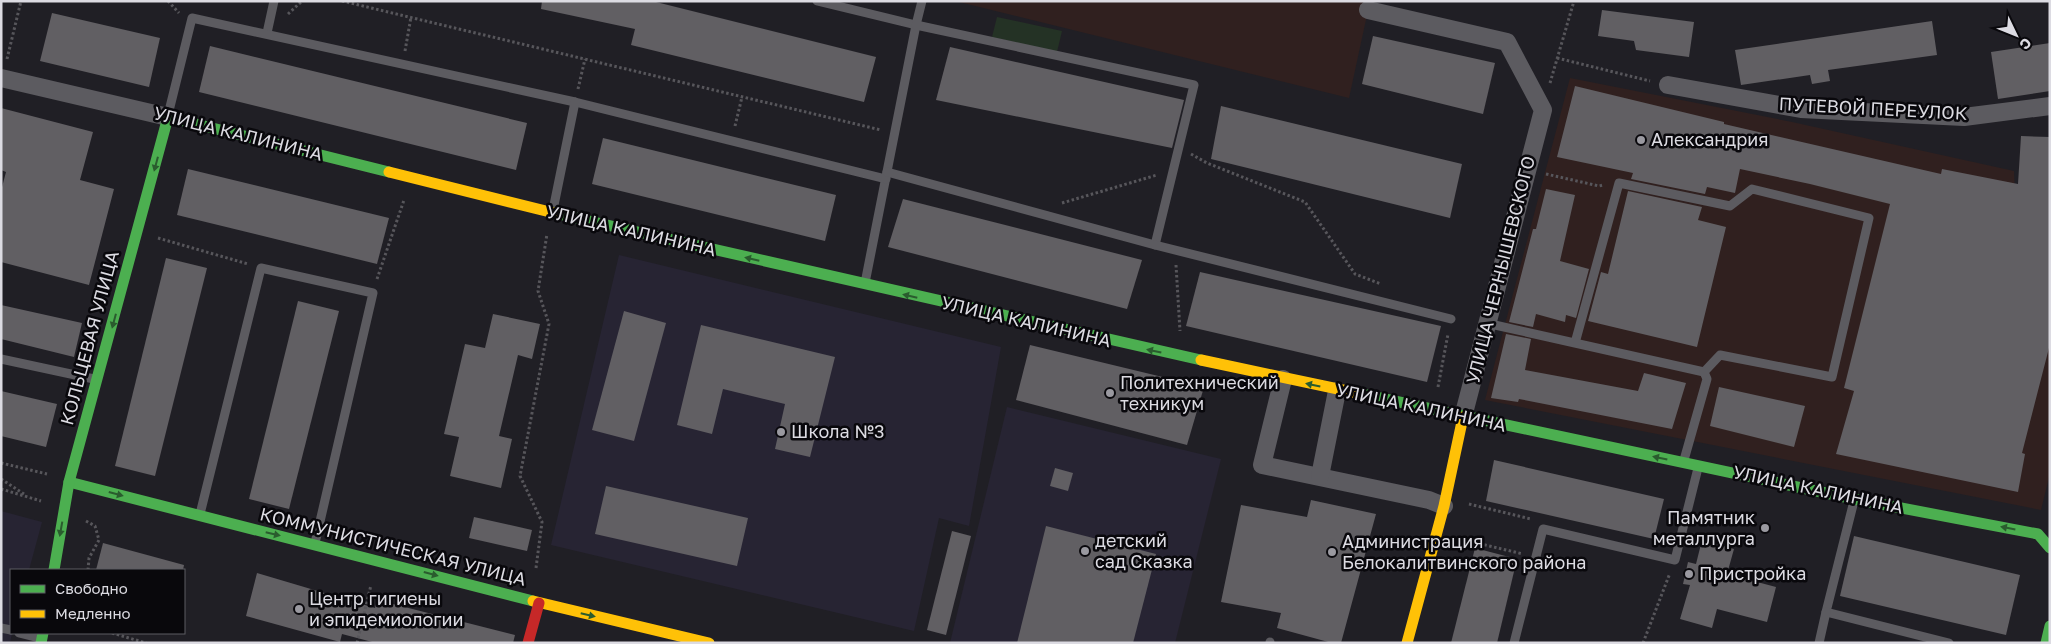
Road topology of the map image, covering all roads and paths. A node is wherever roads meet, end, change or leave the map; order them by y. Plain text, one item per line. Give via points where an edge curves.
1 (21, 1) edge
2 (274, 1) edge
3 (342, 1) edge
4 (817, 1) edge
5 (922, 1) edge
6 (1574, 1) edge
7 (1368, 10) dead end
8 (411, 17) junction
9 (916, 25) junction
10 (267, 33) junction
11 (1557, 58) junction
12 (584, 59) junction
13 (402, 64) junction
14 (2, 78) edge
15 (1668, 85) joint
16 (742, 97) junction
17 (574, 102) junction
18 (2050, 106) edge
19 (1543, 110) junction
20 (168, 117) junction
21 (894, 133) junction
22 (731, 141) junction
23 (1180, 147) junction
24 (1527, 169) junction
25 (1174, 170) junction
26 (886, 176) junction
27 (1619, 183) junction
28 (406, 194) dead end
29 (1034, 212) junction
30 (552, 213) junction
31 (548, 227) dead end
32 (138, 232) junction
33 (1155, 245) junction
34 (1176, 250) junction
35 (261, 268) junction
36 (1382, 284) dead end
37 (864, 285) junction
38 (373, 293) junction
39 (1450, 319) joint
40 (1486, 323) junction
41 (1181, 334) dead end
42 (1575, 343) junction
43 (1, 358) edge
44 (1704, 372) junction
45 (1284, 379) junction
46 (98, 380) junction
47 (1438, 390) dead end
48 (1337, 391) junction
49 (1463, 417) junction
50 (1683, 462) junction
51 (1, 463) edge
52 (1698, 465) junction
53 (49, 474) dead end
54 (1320, 476) junction
55 (1, 479) edge
56 (69, 482) junction
57 (1, 489) edge
58 (27, 496) junction
59 (1854, 500) junction
60 (1469, 504) dead end
61 (1444, 506) junction
62 (64, 510) junction
63 (200, 516) junction
64 (1542, 529) junction
65 (1460, 539) dead end
66 (315, 544) junction
67 (2050, 548) edge
68 (1535, 558) junction
69 (1675, 560) junction
70 (536, 568) dead end
71 (54, 569) edge
72 (88, 569) edge
73 (372, 582) dead end
74 (539, 603) junction
75 (1826, 612) junction
76 (2050, 626) edge
77 (24, 634) edge
78 (115, 634) edge
79 (42, 638) edge
80 (146, 643) edge
81 (357, 643) edge
82 (528, 643) edge
83 (709, 643) edge
84 (1408, 643) edge
85 (1514, 643) edge
86 (1643, 643) edge
87 (1819, 643) edge
88 (1949, 643) edge
89 (2046, 643) edge

1 - 14 path
2 - 10 lane
3 - 8 path
4 - 9 lane
5 - 9 lane
6 - 11 path
7 - 19 street via 1507,42
8 - 12 path
8 - 13 path
9 - 21 lane
9 - 23 lane via 1194,85
10 - 13 lane
10 - 20 lane via 192,18
11 - 15 path
11 - 19 path
12 - 16 path
12 - 17 path
13 - 17 lane
14 - 20 street, УЛИЦА КАЛИНИНА
15 - 18 street, ПУТЕВОЙ ПЕРЕУЛОК via 1801,109 1964,117
16 - 21 path
16 - 22 path
17 - 22 lane
17 - 30 lane
19 - 24 street, УЛИЦА ЧЕРНЫШЕВСКОГО
20 - 30 street, УЛИЦА КАЛИНИНА
20 -> 32 street, КОЛЬЦЕВАЯ УЛИЦА
21 - 26 lane
22 - 26 lane
23 - 25 lane
23 - 36 path via 1207,163 1305,202 1355,274
24 - 27 path via 1599,186
24 - 40 street, УЛИЦА ЧЕРНЫШЕВСКОГО
25 - 29 path
25 - 33 lane
26 - 29 lane
26 - 37 lane
27 - 42 lane
27 - 44 lane via 1730,206 1752,189 1869,218 1832,376 1720,355
28 - 38 path
29 - 33 lane
37 -> 30 street, УЛИЦА КАЛИНИНА
31 - 70 path via 538,291 549,324 520,476 542,522
32 - 35 path
32 -> 46 street, КОЛЬЦЕВАЯ УЛИЦА
33 - 34 lane
34 - 39 lane
34 - 41 path
35 - 38 lane
35 - 63 lane
45 -> 37 street, УЛИЦА КАЛИНИНА
38 - 66 lane
39 - 47 path
40 - 42 lane
40 - 49 street, УЛИЦА ЧЕРНЫШЕВСКОГО
42 - 44 lane
43 - 46 lane
44 - 50 lane via 1707,379
48 -> 45 street, УЛИЦА КАЛИНИНА
45 - 54 street via 1262,466
46 - 56 street, КОЛЬЦЕВАЯ УЛИЦА
48 - 49 street, УЛИЦА КАЛИНИНА
48 - 54 street
50 -> 49 street, УЛИЦА КАЛИНИНА
49 - 61 street, УЛИЦА ЧЕРНЫШЕВСКОГО
50 - 52 street, УЛИЦА КАЛИНИНА
51 - 53 path
52 - 59 street, УЛИЦА КАЛИНИНА
52 - 69 lane
54 - 61 street
55 - 58 path
56 - 62 street, КОЛЬЦЕВАЯ УЛИЦА
56 -> 63 street, КОММУНИСТИЧЕСКАЯ УЛИЦА
57 - 58 path
58 - 62 path
67 -> 59 street, УЛИЦА КАЛИНИНА via 2038,534
59 - 75 lane
60 - 64 path via 1536,521
61 - 84 street, УЛИЦА ЧЕРНЫШЕВСКОГО
62 -> 71 street, КОЛЬЦЕВАЯ УЛИЦА
62 - 72 path via 95,526 99,540 89,558
63 -> 66 street, КОММУНИСТИЧЕСКАЯ УЛИЦА
64 - 68 lane
64 - 69 lane
65 - 68 path
66 -> 74 street, КОММУНИСТИЧЕСКАЯ УЛИЦА
68 - 85 lane
69 - 86 path
73 - 81 path
74 - 82 street
74 -> 83 street, КОММУНИСТИЧЕСКАЯ УЛИЦА
75 - 87 lane
75 - 88 lane
76 - 89 street
77 - 79 lane
78 - 80 path

